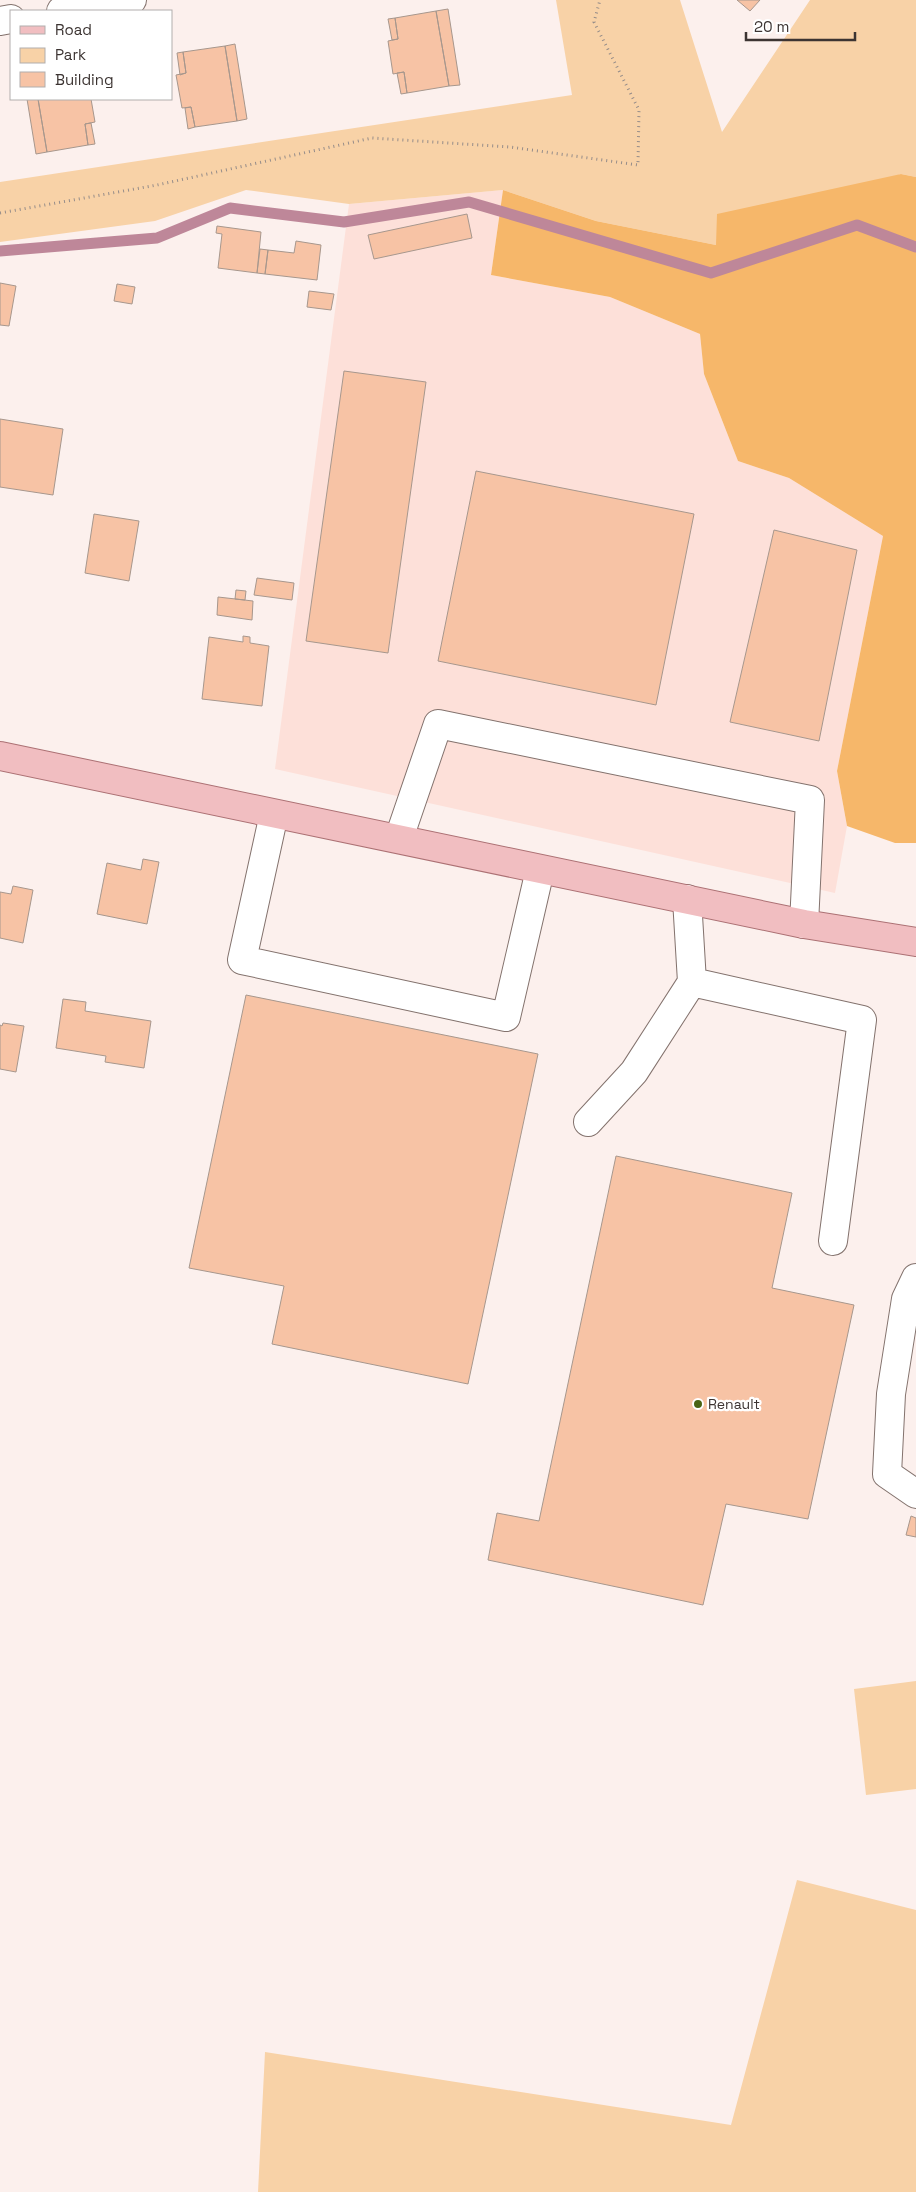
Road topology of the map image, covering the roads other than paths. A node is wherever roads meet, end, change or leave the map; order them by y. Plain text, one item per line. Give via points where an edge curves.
1 (132, 0) edge
2 (67, 10) edge
3 (0, 756) edge
4 (274, 814) junction
5 (399, 838) junction
6 (540, 870) junction
7 (687, 900) junction
8 (804, 924) junction
9 (916, 942) edge
10 (692, 982) junction
11 (588, 1122) dead end
12 (832, 1241) dead end
13 (916, 1278) edge
14 (916, 1494) edge

1 - 2 street
3 - 4 main road
4 - 5 main road
4 - 6 street via 242,960 506,1017
5 - 6 main road
5 - 8 street via 438,724 810,800
6 - 7 main road
7 - 8 main road
7 - 10 street
8 - 9 main road
10 - 11 street via 634,1072
10 - 12 street via 862,1020
13 - 14 street via 906,1300 891,1394 887,1474

